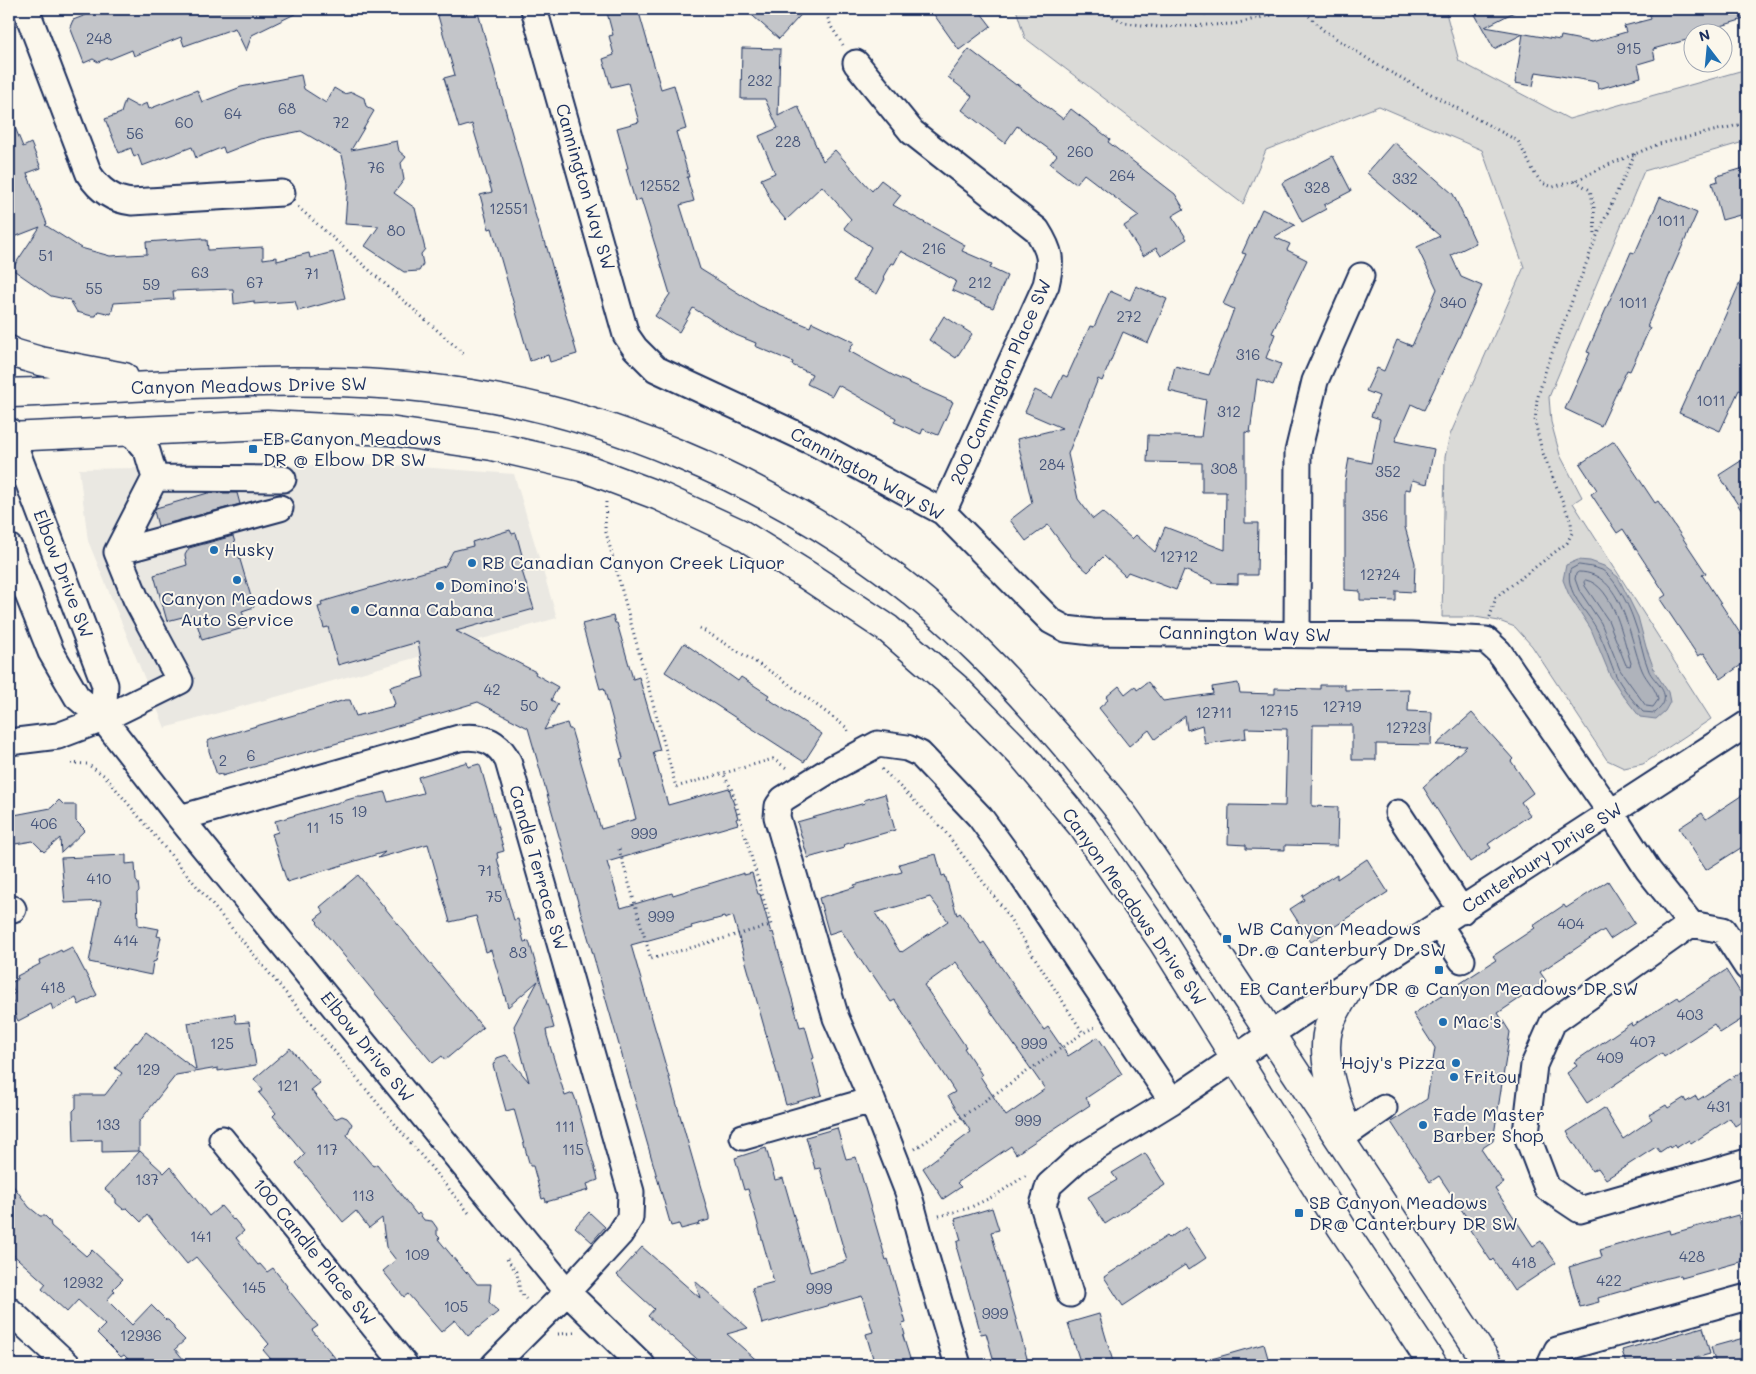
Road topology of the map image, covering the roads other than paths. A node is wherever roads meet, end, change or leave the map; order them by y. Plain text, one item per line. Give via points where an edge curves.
1 (26, 9) edge
2 (534, 9) edge
3 (856, 63) road end
4 (282, 193) road end
5 (1361, 276) dead end
6 (9, 350) edge
7 (169, 386) junction
8 (9, 393) edge
9 (130, 431) junction
10 (9, 435) edge
11 (154, 478) junction
12 (283, 479) dead end
13 (280, 508) dead end
14 (943, 512) junction
15 (9, 547) edge
16 (117, 552) junction
17 (1297, 634) junction
18 (103, 719) junction
19 (1747, 724) edge
20 (9, 742) edge
21 (1398, 813) dead end
22 (1612, 813) junction
23 (180, 818) junction
24 (1462, 911) junction
25 (1691, 924) junction
26 (1439, 925) junction
27 (1462, 960) dead end
28 (1747, 967) edge
29 (1356, 978) junction
30 (1271, 1035) junction
31 (1236, 1058) junction
32 (872, 1100) junction
33 (1172, 1102) junction
34 (1384, 1108) dead end
35 (1348, 1133) junction
36 (742, 1137) dead end
37 (222, 1139) dead end
38 (1747, 1162) edge
39 (1361, 1170) junction
40 (567, 1292) junction
41 (1070, 1294) dead end
42 (1747, 1297) edge
43 (9, 1310) edge
44 (68, 1365) edge
45 (405, 1365) edge
46 (494, 1365) edge
47 (642, 1365) edge
48 (958, 1365) edge
49 (1433, 1365) edge
50 (1489, 1365) edge
51 (1552, 1365) edge

1 - 4 street via 89,174 104,192 132,202
2 - 14 street, Cannington Way SW via 626,335 635,348 656,369 815,443
3 - 14 street, 200 Cannington Place SW via 916,136 1037,230 1051,260 1046,285
5 - 17 street via 1315,381 1298,452
6 - 7 main road via 40,361
7 - 8 main road, Canyon Meadows Drive SW
7 - 30 main road, Canyon Meadows Drive SW via 278,382 378,384 479,395 545,409 634,436 723,474 795,511 870,559 990,661 1125,817
9 - 10 main road, Canyon Meadows Drive SW
9 - 11 street via 147,451
9 - 31 main road, Canyon Meadows Drive SW via 266,425 389,431 492,446 582,467 659,496 739,533 888,629 955,687 1022,755 1083,827 1163,942
10 - 18 street, Elbow Drive SW via 106,685
11 - 12 street
11 - 16 street
13 - 16 street
14 - 17 street, Cannington Way SW via 1051,621 1066,629
15 - 18 street, Elbow Drive SW via 51,652 77,696
16 - 18 street via 136,599 180,681
17 - 22 street, Cannington Way SW via 1486,640 1499,652
18 - 20 street via 58,736
18 - 23 street, Elbow Drive SW
19 - 22 street, Canterbury Drive SW
21 - 24 street
22 - 24 street, Canterbury Drive SW
22 - 25 street via 1648,870
23 - 40 street, Elbow Drive SW
23 - 40 street, Candle Terrace SW via 459,738 471,736 489,740 504,753 631,1192 630,1218 620,1234
24 - 26 street, Canterbury Drive SW
25 - 28 street via 1723,930
25 - 38 street via 1553,1022 1534,1065 1526,1133 1547,1188 1580,1210
26 - 27 street
26 - 29 street, Canterbury Drive SW
29 - 30 street, Canterbury Drive SW
29 - 35 main road via 1329,1026 1326,1044 1332,1088
30 - 31 street, Canterbury Drive SW
30 - 39 main road, Canyon Meadows Drive SW
31 - 33 street, Canterbury Drive SW
31 - 49 main road, Canyon Meadows Drive SW via 1342,1228
32 - 33 street via 836,1018 777,818 783,798 878,744 901,746 920,754 980,817
32 - 36 street
32 - 48 street via 908,1192
33 - 41 street, Canterbury Drive SW via 1080,1158 1049,1184 1043,1205
34 - 35 street
35 - 39 main road
37 - 45 street, 100 Candle Place SW
39 - 50 main road, Canyon Meadows Drive SW
40 - 46 street, Candle Terrace SW
40 - 47 street, Elbow Drive SW
42 - 51 street via 1557,1350 1550,1363
43 - 44 street

